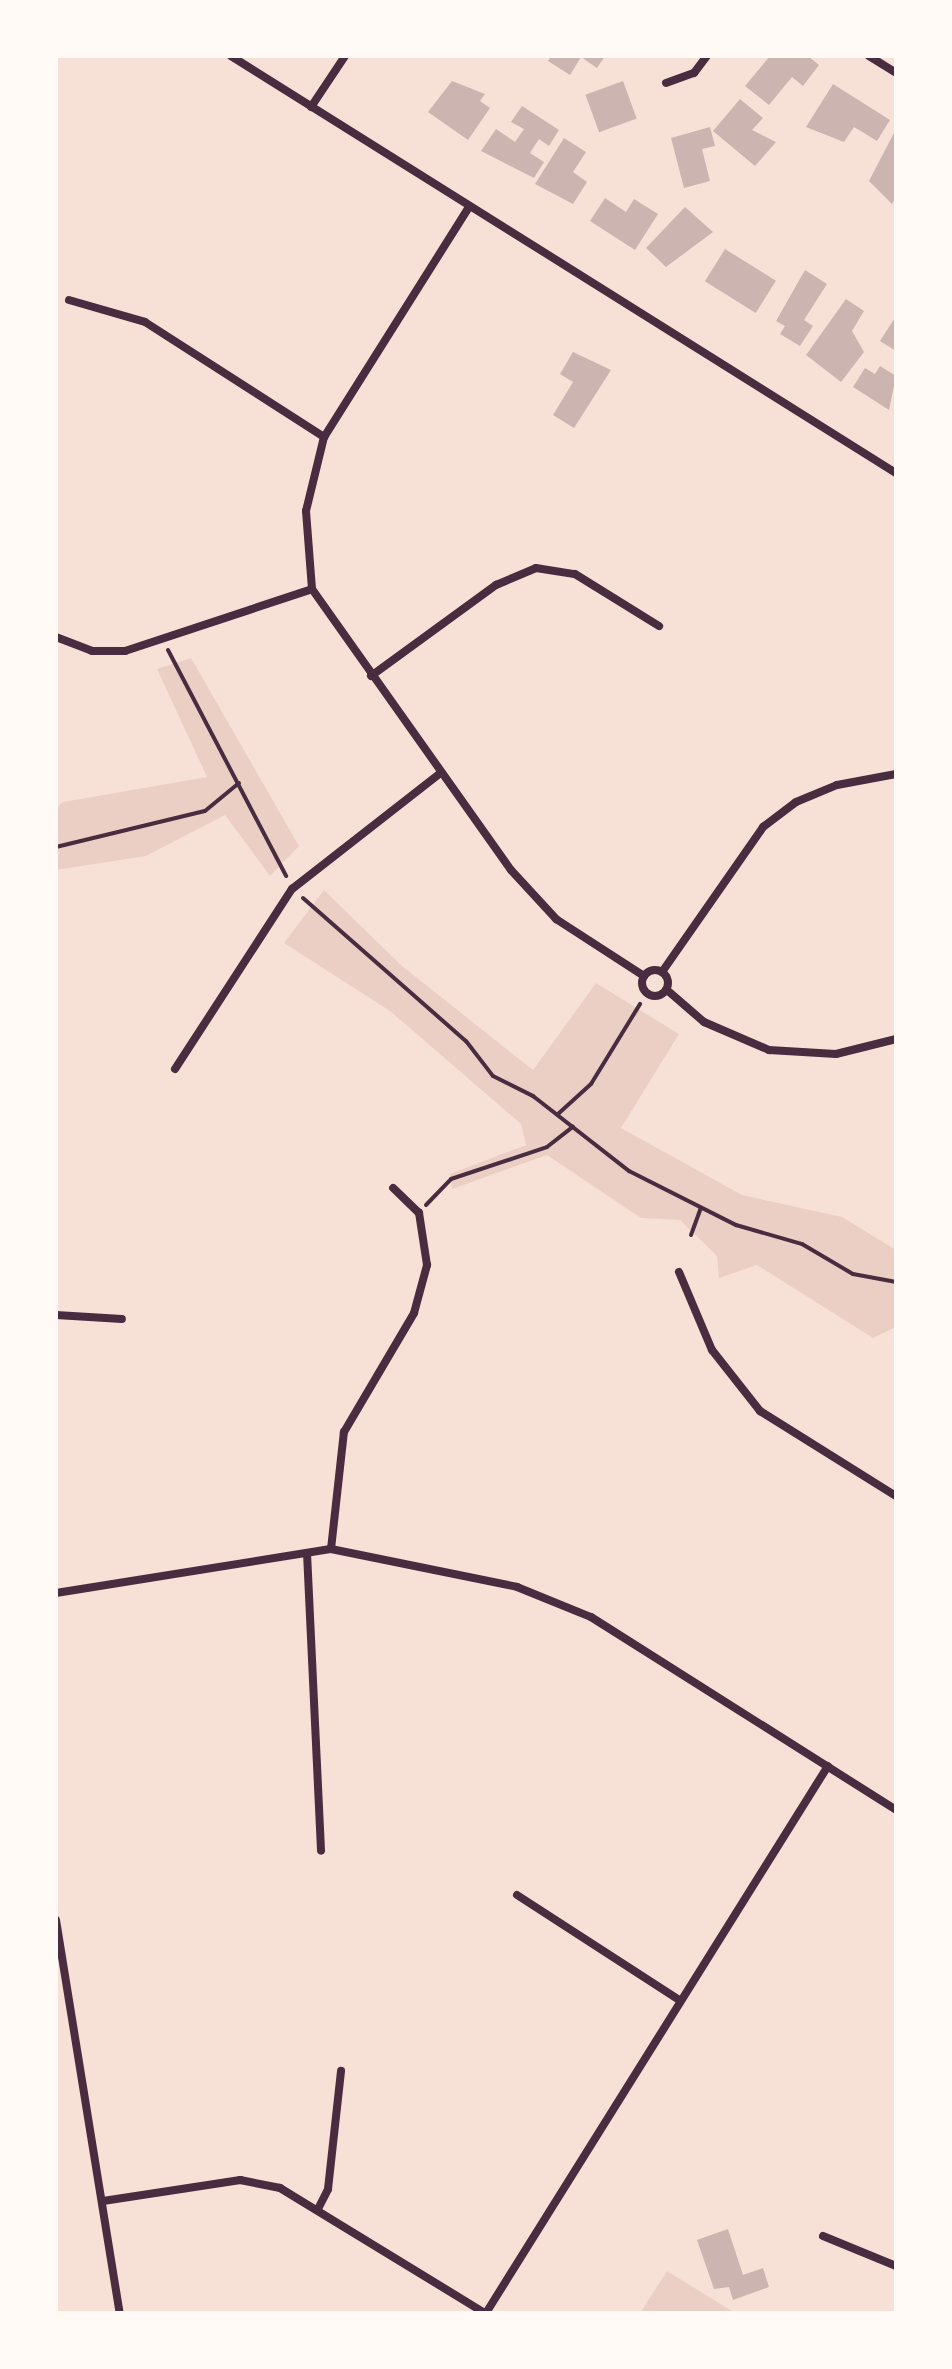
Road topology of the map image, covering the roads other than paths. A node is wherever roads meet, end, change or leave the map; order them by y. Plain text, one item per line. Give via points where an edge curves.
1 (231, 56) edge
2 (345, 56) edge
3 (707, 56) edge
4 (869, 56) edge
5 (896, 73) edge
6 (666, 83) dead end
7 (311, 107) junction
8 (469, 207) junction
9 (69, 300) dead end
10 (324, 437) junction
11 (896, 473) edge
12 (312, 589) junction
13 (659, 626) dead end
14 (56, 637) edge
15 (371, 676) junction
16 (896, 774) edge
17 (438, 775) junction
18 (662, 972) junction
19 (644, 976) junction
20 (667, 990) junction
21 (896, 1039) edge
22 (175, 1069) dead end
23 (393, 1188) dead end
24 (679, 1272) dead end
25 (56, 1315) edge
26 (122, 1319) dead end
27 (896, 1496) edge
28 (331, 1549) junction
29 (307, 1553) junction
30 (56, 1593) edge
31 (828, 1766) junction
32 (896, 1810) edge
33 (321, 1851) dead end
34 (517, 1895) dead end
35 (56, 1920) edge
36 (679, 2000) junction
37 (341, 2071) dead end
38 (103, 2201) junction
39 (318, 2209) junction
40 (823, 2236) dead end
41 (896, 2266) edge
42 (120, 2313) edge
43 (486, 2313) edge

1 - 7 street
2 - 7 street
3 - 6 street via 694,73
4 - 5 street
7 - 8 street
8 - 10 street
8 - 11 street
9 - 10 street via 145,322
10 - 12 street via 306,511
12 - 14 street via 163,640 92,651
12 - 15 street
13 - 15 street via 575,574 536,568 496,585
15 - 17 street
16 - 18 street via 837,785 796,802 763,827
17 - 19 street via 556,919
17 - 22 street via 292,889
18 - 19 street
18 - 20 street
19 - 20 street via 647,994
20 - 21 street via 704,1022 769,1050 836,1054
23 - 28 street via 419,1213 427,1237 422,1289 344,1432
24 - 27 street via 712,1350 760,1411
25 - 26 street
28 - 29 street
28 - 31 street via 517,1587 591,1617
29 - 30 street
29 - 33 street
31 - 32 street
31 - 36 street
34 - 36 street
35 - 38 street
36 - 43 street
37 - 39 street via 328,2189
38 - 39 street via 240,2180 280,2188
38 - 42 street
39 - 43 street
40 - 41 street

